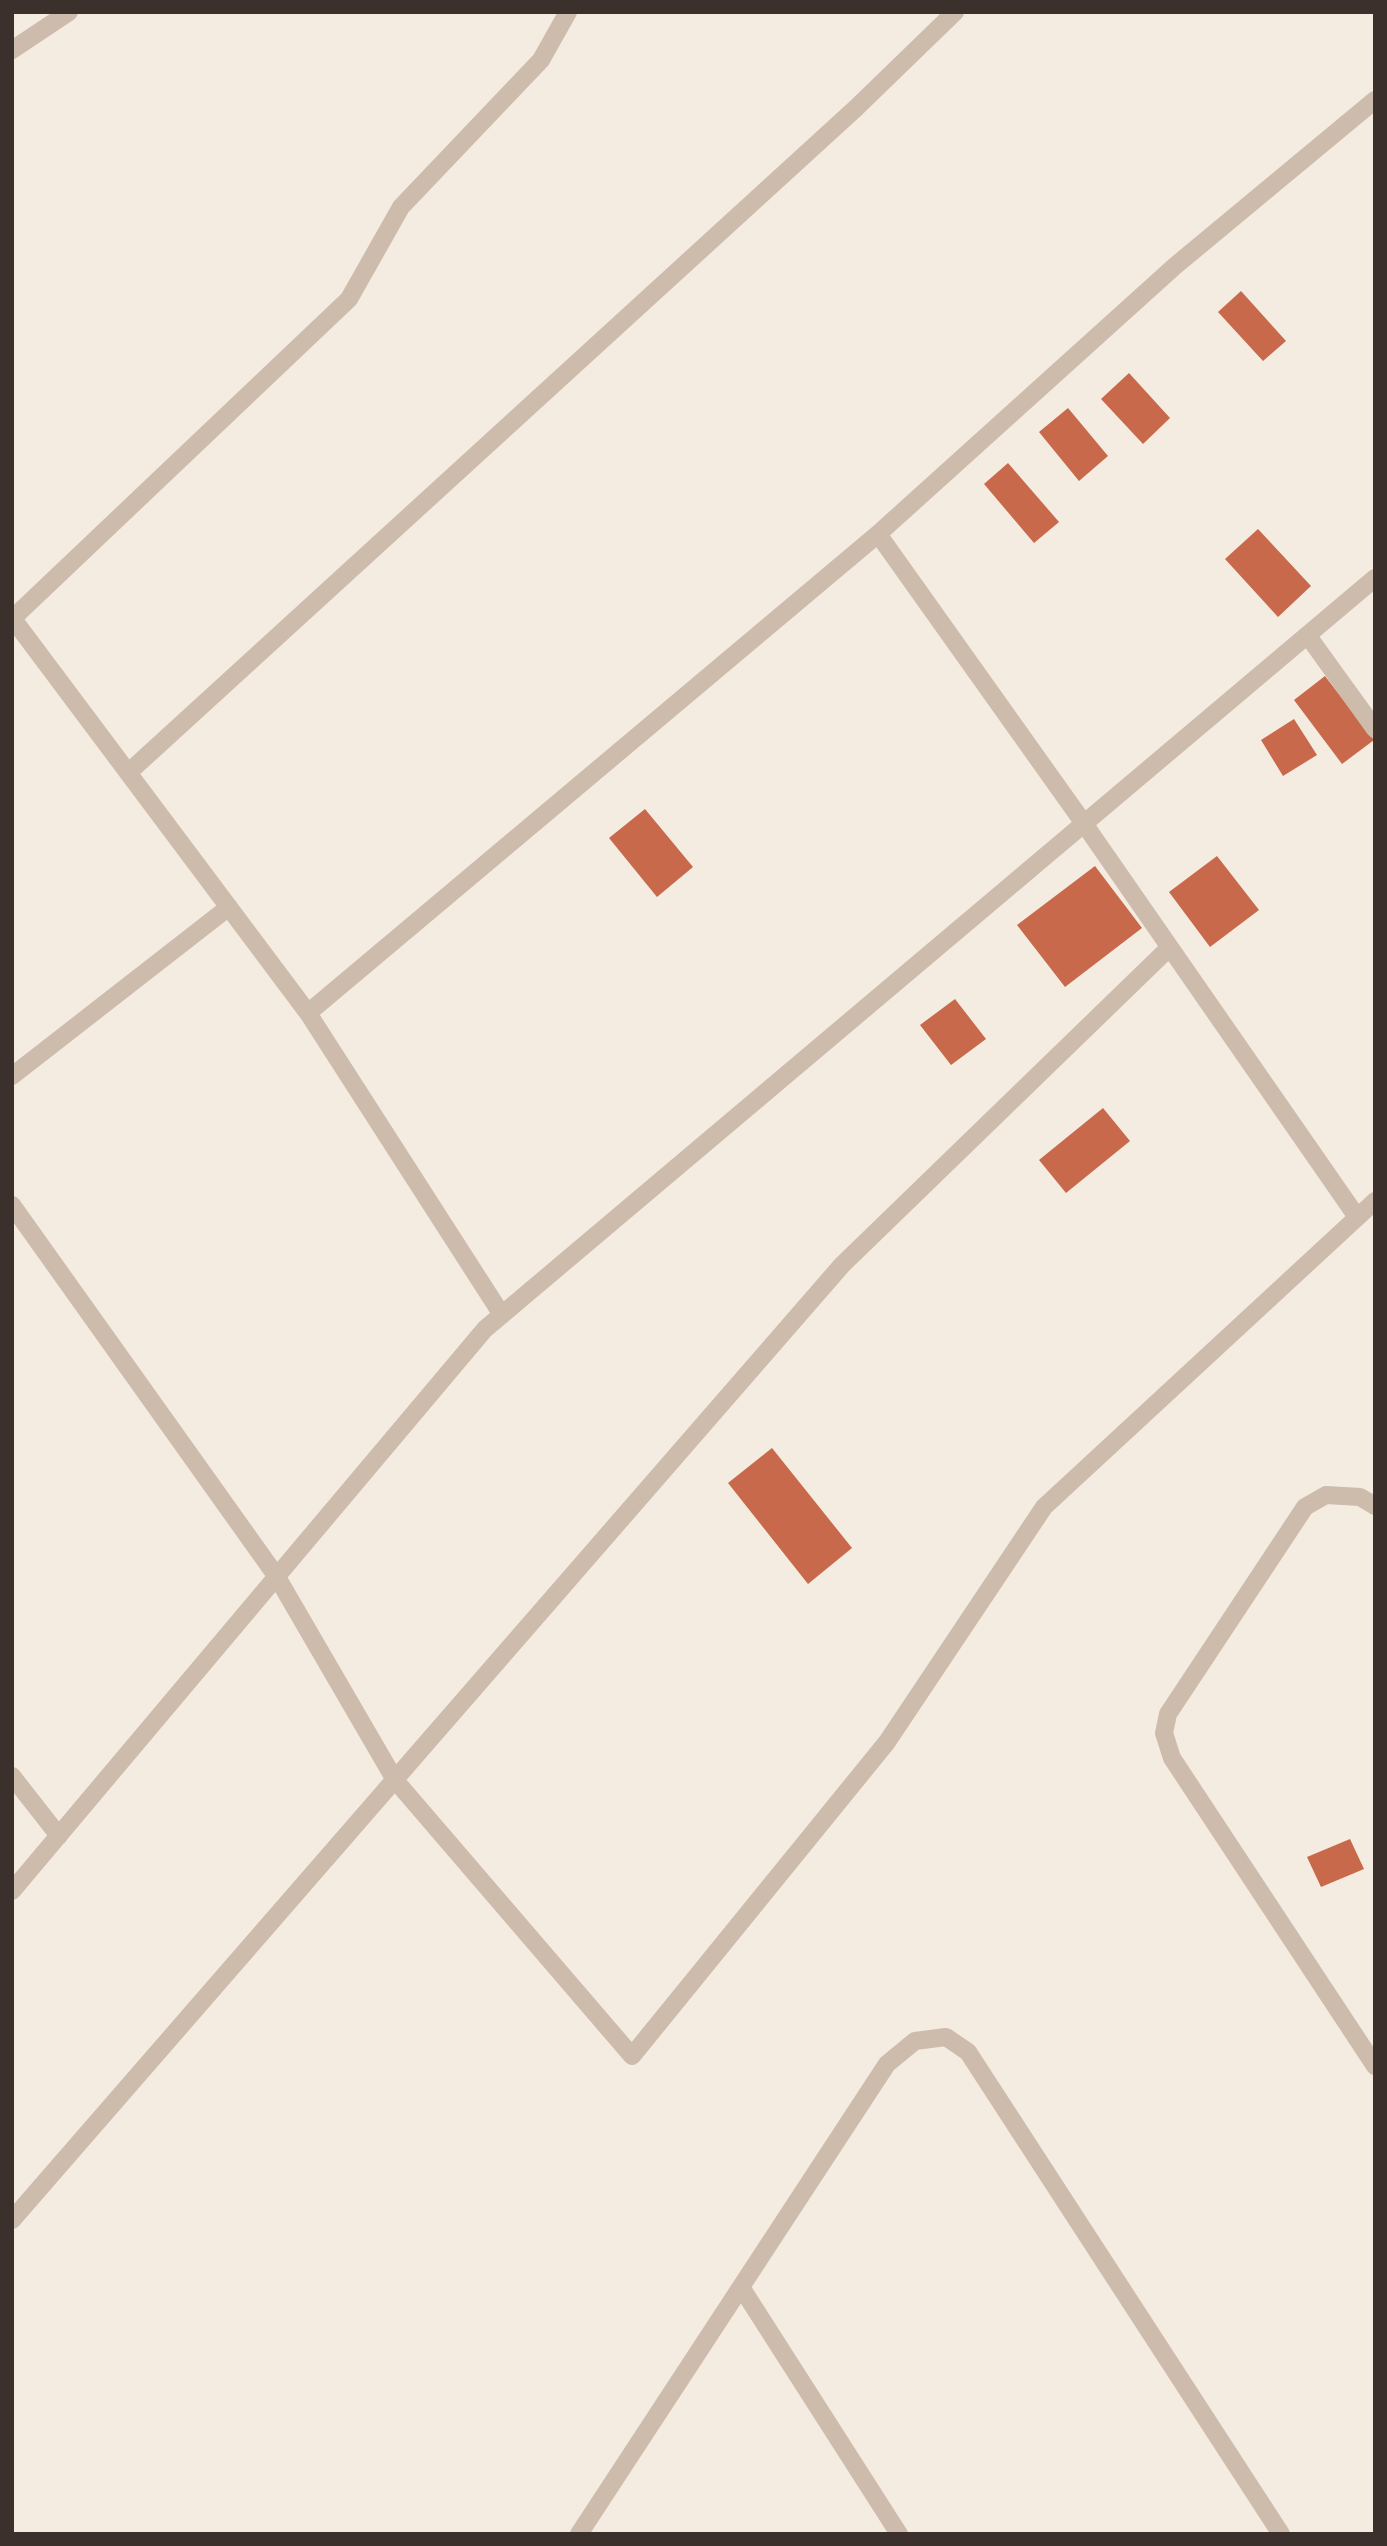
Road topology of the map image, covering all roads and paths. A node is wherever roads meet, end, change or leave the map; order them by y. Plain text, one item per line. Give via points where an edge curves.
1 (69, 12) edge
2 (568, 12) edge
3 (955, 12) edge
4 (12, 50) edge
5 (1375, 100) edge
6 (878, 534) junction
7 (1375, 578) edge
8 (13, 619) edge
9 (1308, 636) junction
10 (1375, 729) edge
11 (129, 772) junction
12 (1085, 825) junction
13 (229, 907) junction
14 (1169, 948) junction
15 (307, 1013) junction
16 (12, 1076) edge
17 (1375, 1201) edge
18 (12, 1205) edge
19 (1357, 1217) junction
20 (502, 1315) junction
21 (1375, 1506) edge
22 (277, 1577) junction
23 (12, 1776) edge
24 (395, 1780) junction
25 (59, 1836) junction
26 (12, 1891) edge
27 (1375, 2066) edge
28 (12, 2220) edge
29 (741, 2287) junction
30 (579, 2534) edge
31 (899, 2534) edge
32 (1281, 2534) edge

1 - 4 street
2 - 8 street via 541,60 401,207 349,299
3 - 11 street via 856,108
5 - 6 street via 1175,266
6 - 12 street
6 - 15 street
7 - 9 street
8 - 11 street
9 - 10 street
9 - 12 street
11 - 13 street
12 - 14 street
12 - 20 street
13 - 15 street
13 - 16 street
14 - 19 street
14 - 24 street via 842,1265
15 - 20 street
17 - 19 street
18 - 22 street
19 - 24 street via 1044,1507 887,1742 632,2056
20 - 22 street via 485,1329
21 - 27 street via 1360,1497 1326,1495 1305,1507 1168,1714 1164,1733 1172,1758
22 - 24 street
22 - 25 street
23 - 25 street
24 - 28 street
25 - 26 street
29 - 30 street
29 - 31 street
29 - 32 street via 887,2064 915,2041 946,2037 968,2052

